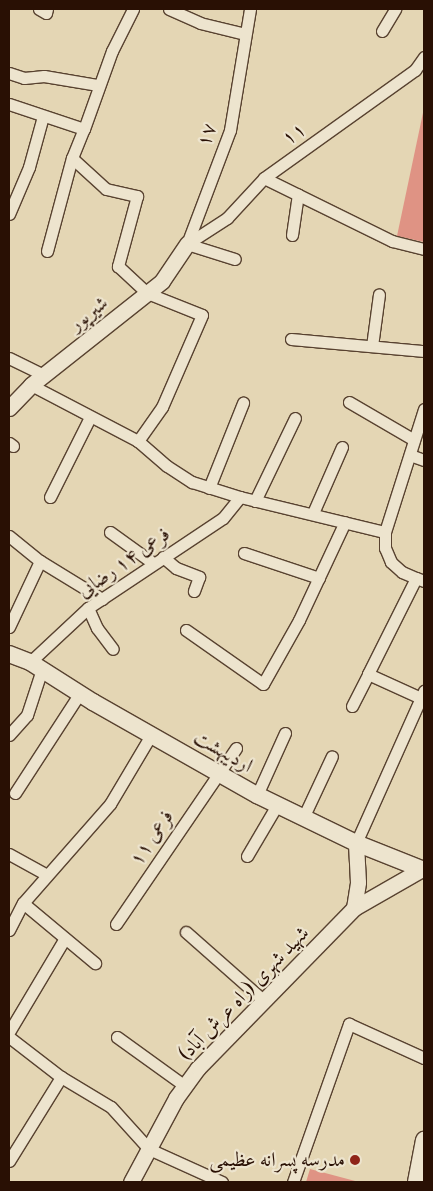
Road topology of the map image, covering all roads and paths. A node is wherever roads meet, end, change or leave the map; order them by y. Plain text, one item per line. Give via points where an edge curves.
1 (39, 9) edge
2 (47, 9) edge
3 (133, 9) edge
4 (169, 9) edge
5 (250, 9) edge
6 (395, 9) edge
7 (382, 31) dead end
8 (246, 34) junction
9 (424, 57) edge
10 (9, 72) edge
11 (98, 85) junction
12 (9, 104) edge
13 (43, 116) junction
14 (84, 130) junction
15 (72, 158) junction
16 (264, 178) junction
17 (298, 194) junction
18 (9, 214) edge
19 (292, 235) dead end
20 (187, 244) junction
21 (424, 248) edge
22 (47, 251) dead end
23 (235, 259) dead end
24 (147, 293) junction
25 (379, 294) dead end
26 (291, 339) dead end
27 (372, 346) junction
28 (424, 350) edge
29 (9, 358) edge
30 (44, 375) junction
31 (31, 385) junction
32 (350, 402) dead end
33 (244, 403) dead end
34 (9, 408) edge
35 (424, 409) edge
36 (90, 417) junction
37 (296, 418) dead end
38 (414, 440) junction
39 (138, 441) junction
40 (342, 447) dead end
41 (410, 455) junction
42 (424, 460) edge
43 (209, 488) junction
44 (50, 497) dead end
45 (240, 497) junction
46 (255, 501) junction
47 (313, 513) junction
48 (345, 522) junction
49 (110, 532) dead end
50 (385, 532) junction
51 (9, 536) edge
52 (244, 552) dead end
53 (158, 560) junction
54 (40, 561) junction
55 (320, 578) junction
56 (420, 580) edge
57 (194, 590) dead end
58 (102, 599) junction
59 (88, 608) junction
60 (9, 627) edge
61 (186, 630) dead end
62 (113, 649) dead end
63 (21, 660) edge
64 (368, 674) junction
65 (80, 693) junction
66 (423, 694) edge
67 (352, 706) dead end
68 (285, 733) dead end
69 (9, 735) edge
70 (151, 735) junction
71 (236, 748) dead end
72 (332, 756) dead end
73 (218, 774) junction
74 (15, 793) dead end
75 (257, 795) junction
76 (277, 805) junction
77 (303, 818) junction
78 (356, 843) junction
79 (9, 854) edge
80 (246, 856) dead end
81 (423, 869) edge
82 (48, 875) junction
83 (23, 903) junction
84 (354, 908) junction
85 (116, 924) dead end
86 (9, 930) edge
87 (186, 932) dead end
88 (65, 938) junction
89 (95, 964) dead end
90 (263, 1000) junction
91 (9, 1032) edge
92 (9, 1037) edge
93 (117, 1038) dead end
94 (424, 1058) edge
95 (61, 1077) junction
96 (185, 1086) junction
97 (149, 1148) junction
98 (423, 1149) edge
99 (9, 1161) edge
100 (131, 1182) edge
101 (222, 1182) edge
102 (293, 1182) edge
103 (416, 1182) edge

1 - 2 street via 46,13
3 - 11 street
4 - 8 street via 200,23
5 - 8 street, ۱۷
6 - 7 street
8 - 20 street, ۱۷ via 230,130
9 - 16 street, ۱۱ via 415,70
10 - 11 street via 24,78 44,76
11 - 14 street
12 - 13 street
13 - 14 street
13 - 18 street via 29,167
14 - 15 street
15 - 22 street
15 - 24 street via 106,189 137,196 118,266
16 - 17 street
16 - 20 street, ۱۱ via 227,218
17 - 19 street
17 - 21 street via 392,241
20 - 23 street
20 - 24 street, شیرپور via 162,281
24 - 30 street, شیرپور
24 - 39 street via 202,315 162,407
25 - 27 street
26 - 27 street
27 - 28 street
29 - 30 street
30 - 31 street, شیرپور
31 - 34 street, شیرپور
31 - 36 street
32 - 38 street
33 - 43 street
35 - 38 street
36 - 39 street
36 - 44 street
37 - 46 street
38 - 41 street
39 - 43 street via 166,466
40 - 47 street
41 - 42 street
41 - 50 street
43 - 45 street
45 - 46 street
45 - 53 street, فرعی ۱۴ رضایی via 223,518
46 - 47 street
47 - 48 street
48 - 50 street
48 - 55 street
49 - 53 street
50 - 56 street via 385,548 391,562 402,572
51 - 54 street
52 - 55 street
53 - 57 street via 199,577
53 - 58 street, فرعی ۱۴ رضایی
54 - 58 street
54 - 60 street
55 - 61 street via 263,684
56 - 64 street
58 - 59 street, فرعی ۱۴ رضایی
59 - 62 street via 97,628
59 - 63 street, فرعی ۱۴ رضایی
63 - 65 main road, اردیبهشت
63 - 69 street via 27,715
64 - 66 street
64 - 67 street
65 - 70 main road, اردیبهشت
65 - 74 street
66 - 78 street
68 - 75 street
70 - 73 main road, اردیبهشت
70 - 82 street via 110,804
71 - 73 street, فرعی ۱۱
72 - 77 street
73 - 75 main road, اردیبهشت
73 - 85 street, فرعی ۱۱
75 - 76 main road, اردیبهشت
76 - 77 main road, اردیبهشت
76 - 80 street
77 - 78 main road, اردیبهشت
78 - 81 main road, اردیبهشت
78 - 84 street via 358,882
79 - 82 street
81 - 84 street, شهید شهری (راه عرش آباد)
82 - 83 street
83 - 86 street
83 - 88 street
84 - 90 street, شهید شهری (راه عرش آباد)
87 - 90 street
88 - 89 street
88 - 91 street
90 - 96 street, شهید شهری (راه عرش آباد)
92 - 95 street
93 - 96 street
94 - 102 street via 349,1024
95 - 97 street via 111,1107
95 - 99 street
96 - 97 street, شهید شهری (راه عرش آباد)
97 - 100 street, شهید شهری (راه عرش آباد)
97 - 101 street
98 - 103 main road

